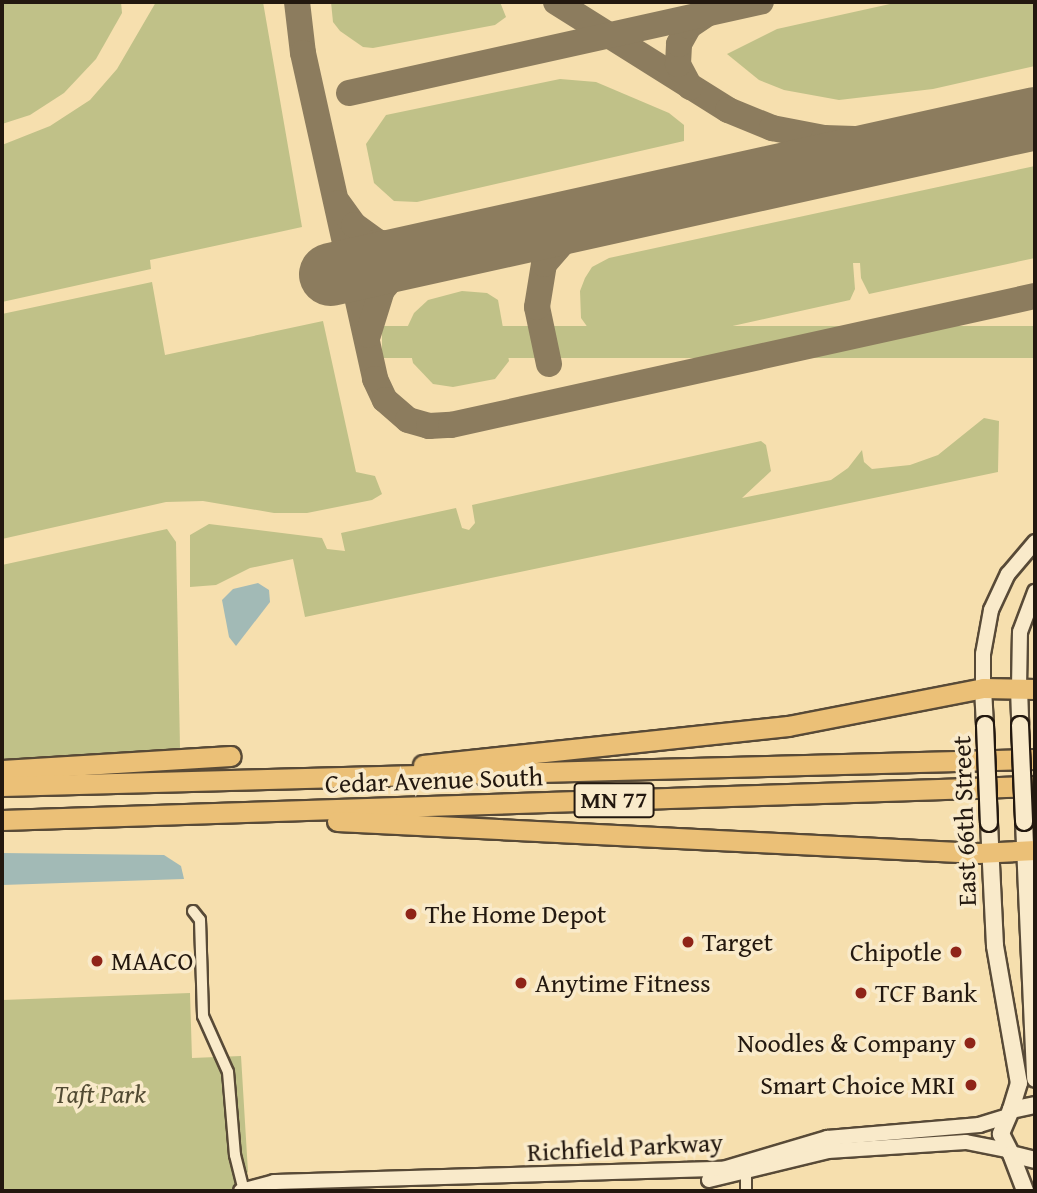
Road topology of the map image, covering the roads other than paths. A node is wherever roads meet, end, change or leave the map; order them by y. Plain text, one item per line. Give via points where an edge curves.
1 (1035, 542) edge
2 (1035, 592) edge
3 (983, 688) junction
4 (1027, 688) edge
5 (230, 756) dead end
6 (1035, 758) edge
7 (2, 770) edge
8 (193, 782) junction
9 (2, 786) edge
10 (1035, 786) edge
11 (193, 814) junction
12 (2, 820) edge
13 (1030, 851) edge
14 (991, 852) junction
15 (193, 911) dead end
16 (1034, 1023) edge
17 (1035, 1079) edge
18 (1035, 1105) edge
19 (1009, 1114) junction
20 (938, 1128) junction
21 (886, 1149) junction
22 (1009, 1152) junction
23 (1035, 1160) edge
24 (746, 1174) junction
25 (243, 1191) edge
26 (299, 1191) edge
27 (746, 1191) edge
28 (1025, 1191) edge

1 - 3 street, East 66th Street via 1008,574 991,610 982,654
2 - 4 street via 1020,632
3 - 4 highway
3 - 8 highway via 788,726 464,762
3 - 14 main road, East 66th Street, bridge
4 - 13 main road, bridge via 1020,725 1024,821
5 - 7 highway
6 - 8 highway, Cedar Avenue South / MN 77
8 - 9 highway, Cedar Avenue South / MN 77
10 - 11 highway, Cedar Avenue South / MN 77
11 - 12 highway, Cedar Avenue South / MN 77
11 - 14 highway
13 - 14 highway
13 - 16 main road
14 - 19 main road, East 66th Street via 995,946 1019,1083
15 - 25 street via 200,920 203,1016 228,1072 234,1155
16 - 17 main road
18 - 19 main road
19 - 20 street, Richfield Parkway
19 - 22 main road, East 66th Street via 1001,1134
20 - 21 street via 896,1137
20 - 25 street, Richfield Parkway via 827,1138 723,1169 274,1182
21 - 22 street, Richfield Parkway via 979,1142
21 - 24 street, Richfield Parkway via 814,1153
22 - 23 main road
22 - 28 main road
24 - 26 street, Richfield Parkway via 714,1180
24 - 27 street

